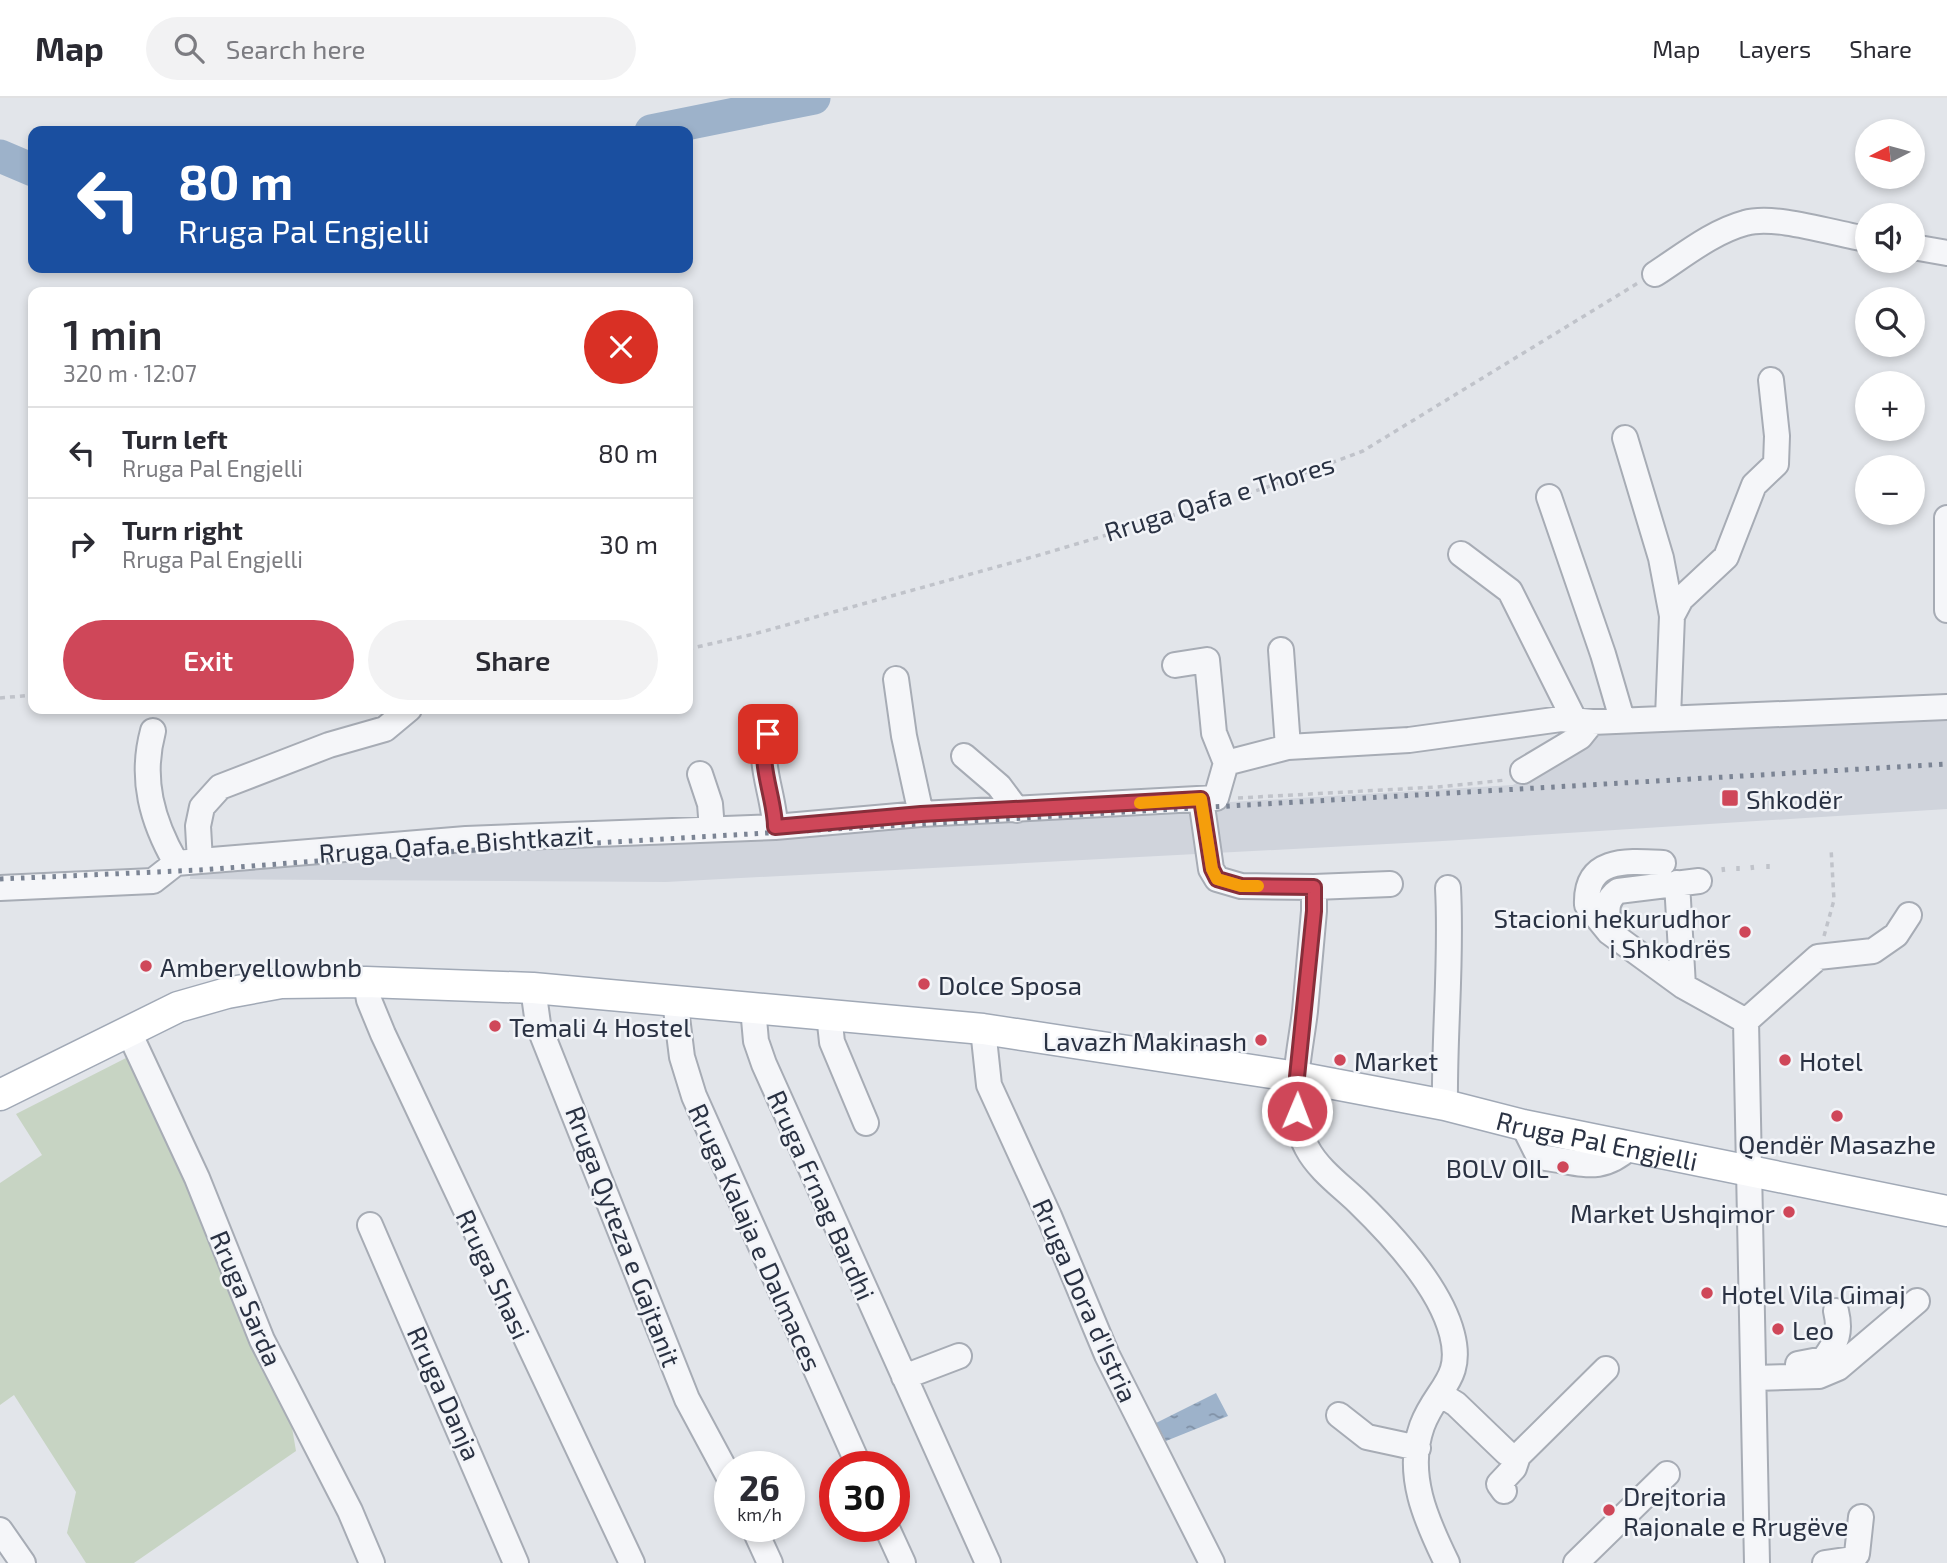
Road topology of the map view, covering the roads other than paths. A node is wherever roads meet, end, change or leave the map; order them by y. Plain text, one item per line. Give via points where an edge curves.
1 (1855, 237) edge
2 (1925, 249) edge
3 (1947, 253) edge
4 (1655, 274) road end
5 (1771, 380) dead end
6 (1625, 438) dead end
7 (1549, 497) dead end
8 (1947, 518) edge
9 (1461, 554) dead end
10 (1947, 610) edge
11 (1672, 616) junction
12 (1281, 650) dead end
13 (1175, 665) dead end
14 (896, 679) dead end
15 (1947, 707) edge
16 (403, 714) edge
17 (1668, 717) junction
18 (1622, 719) junction
19 (1583, 722) junction
20 (153, 731) dead end
21 (768, 734) dead end
22 (1287, 747) junction
23 (964, 756) dead end
24 (1226, 764) junction
25 (1523, 771) road end
26 (700, 774) dead end
27 (1208, 799) junction
28 (1017, 810) junction
29 (921, 814) junction
30 (775, 827) junction
31 (712, 829) junction
32 (188, 862) junction
33 (1391, 884) dead end
34 (1314, 887) junction
35 (0, 888) edge
36 (1448, 888) dead end
37 (1909, 915) dead end
38 (366, 982) junction
39 (1683, 986) junction
40 (533, 988) junction
41 (675, 1001) junction
42 (753, 1008) junction
43 (829, 1014) junction
44 (1746, 1021) junction
45 (128, 1030) junction
46 (983, 1030) junction
47 (1297, 1077) junction
48 (0, 1095) edge
49 (1445, 1105) junction
50 (866, 1123) dead end
51 (1751, 1171) junction
52 (1947, 1211) edge
53 (370, 1225) dead end
54 (1917, 1301) dead end
55 (1836, 1311) dead end
56 (959, 1356) dead end
57 (1606, 1369) dead end
58 (1754, 1372) junction
59 (904, 1377) junction
60 (1440, 1394) junction
61 (1339, 1415) dead end
62 (1418, 1448) junction
63 (715, 1451) edge
64 (852, 1451) edge
65 (1518, 1456) junction
66 (1668, 1474) dead end
67 (1504, 1490) dead end
68 (1861, 1517) dead end
69 (0, 1530) edge
70 (760, 1542) edge
71 (893, 1542) edge
72 (23, 1563) edge
73 (372, 1563) edge
74 (516, 1563) edge
75 (632, 1563) edge
76 (770, 1563) edge
77 (902, 1563) edge
78 (988, 1563) edge
79 (1212, 1563) edge
80 (1447, 1563) edge
81 (1576, 1563) edge
82 (1756, 1563) edge
83 (1825, 1563) edge

1 - 4 street via 1776,222 1745,223
2 - 3 street
5 - 11 street via 1776,464 1754,485 1726,557 1681,599
6 - 11 street via 1661,558
7 - 18 street
8 - 10 street
9 - 19 street via 1510,591
11 - 17 street
12 - 22 street
13 - 24 street via 1207,660 1214,733
14 - 29 street
15 - 17 street
16 - 32 street via 385,729 220,787 202,807
17 - 18 street
18 - 19 street
19 - 22 street via 1527,722 1409,740
19 - 25 street via 1580,737
20 - 32 street via 146,784 162,839
21 - 30 street via 763,751
22 - 24 street
23 - 28 street via 999,786
24 - 27 street
26 - 31 street
27 - 28 street, Rruga Qafa e Bishtkazit
27 - 34 street via 1212,869 1217,879 1241,886
28 - 29 street, Rruga Qafa e Bishtkazit
29 - 30 street, Rruga Qafa e Bishtkazit
30 - 31 street, Rruga Qafa e Bishtkazit
31 - 32 street, Rruga Qafa e Bishtkazit via 466,839
32 - 35 street, Rruga Qafa e Bishtkazit via 153,881
33 - 34 street
34 - 47 street
36 - 49 street
37 - 44 street via 1896,935 1873,951 1818,957
38 - 40 main road, Rruga Pal Engjelli
38 - 45 main road, Rruga Pal Engjelli via 281,983 227,993 178,1007
38 - 75 street, Rruga Shasi via 383,1034
39 - 39 street via 1609,932 1587,905 1593,875 1613,865 1679,876
39 - 44 street
40 - 41 main road, Rruga Pal Engjelli
40 - 63 street, Rruga Qyteza e Gajtanit via 538,1024 687,1399
41 - 42 main road, Rruga Pal Engjelli
41 - 64 street, Rruga Kalaja e Dalmaces via 682,1057 694,1096
42 - 43 main road, Rruga Pal Engjelli
42 - 59 street, Rruga Frnag Bardhi via 764,1064
43 - 46 main road, Rruga Pal Engjelli
43 - 50 street via 832,1042
44 - 51 street
45 - 48 main road, Rruga Pal Engjelli
45 - 73 street, Rruga Sarda via 197,1178 262,1340
46 - 47 main road, Rruga Pal Engjelli
46 - 79 street, Rruga Dora d'Istria via 989,1085 1107,1355
47 - 49 main road, Rruga Pal Engjelli
47 - 60 street via 1297,1111 1306,1147 1406,1256 1430,1285 1443,1311 1456,1353 1454,1372
49 - 51 main road, Rruga Pal Engjelli
51 - 52 main road, Rruga Pal Engjelli
51 - 58 street
53 - 74 street, Rruga Danja
54 - 58 street via 1838,1368 1819,1376
55 - 58 street via 1840,1330 1824,1359
56 - 59 street
57 - 65 street
58 - 82 street
59 - 78 street, Rruga Frnag Bardhi
60 - 62 street via 1421,1428
60 - 65 street via 1507,1453
61 - 62 street via 1367,1437
62 - 80 street via 1417,1489 1426,1521
65 - 67 street via 1514,1468 1499,1483
66 - 81 street
68 - 83 street via 1857,1554
69 - 72 street
70 - 76 street
71 - 77 street

